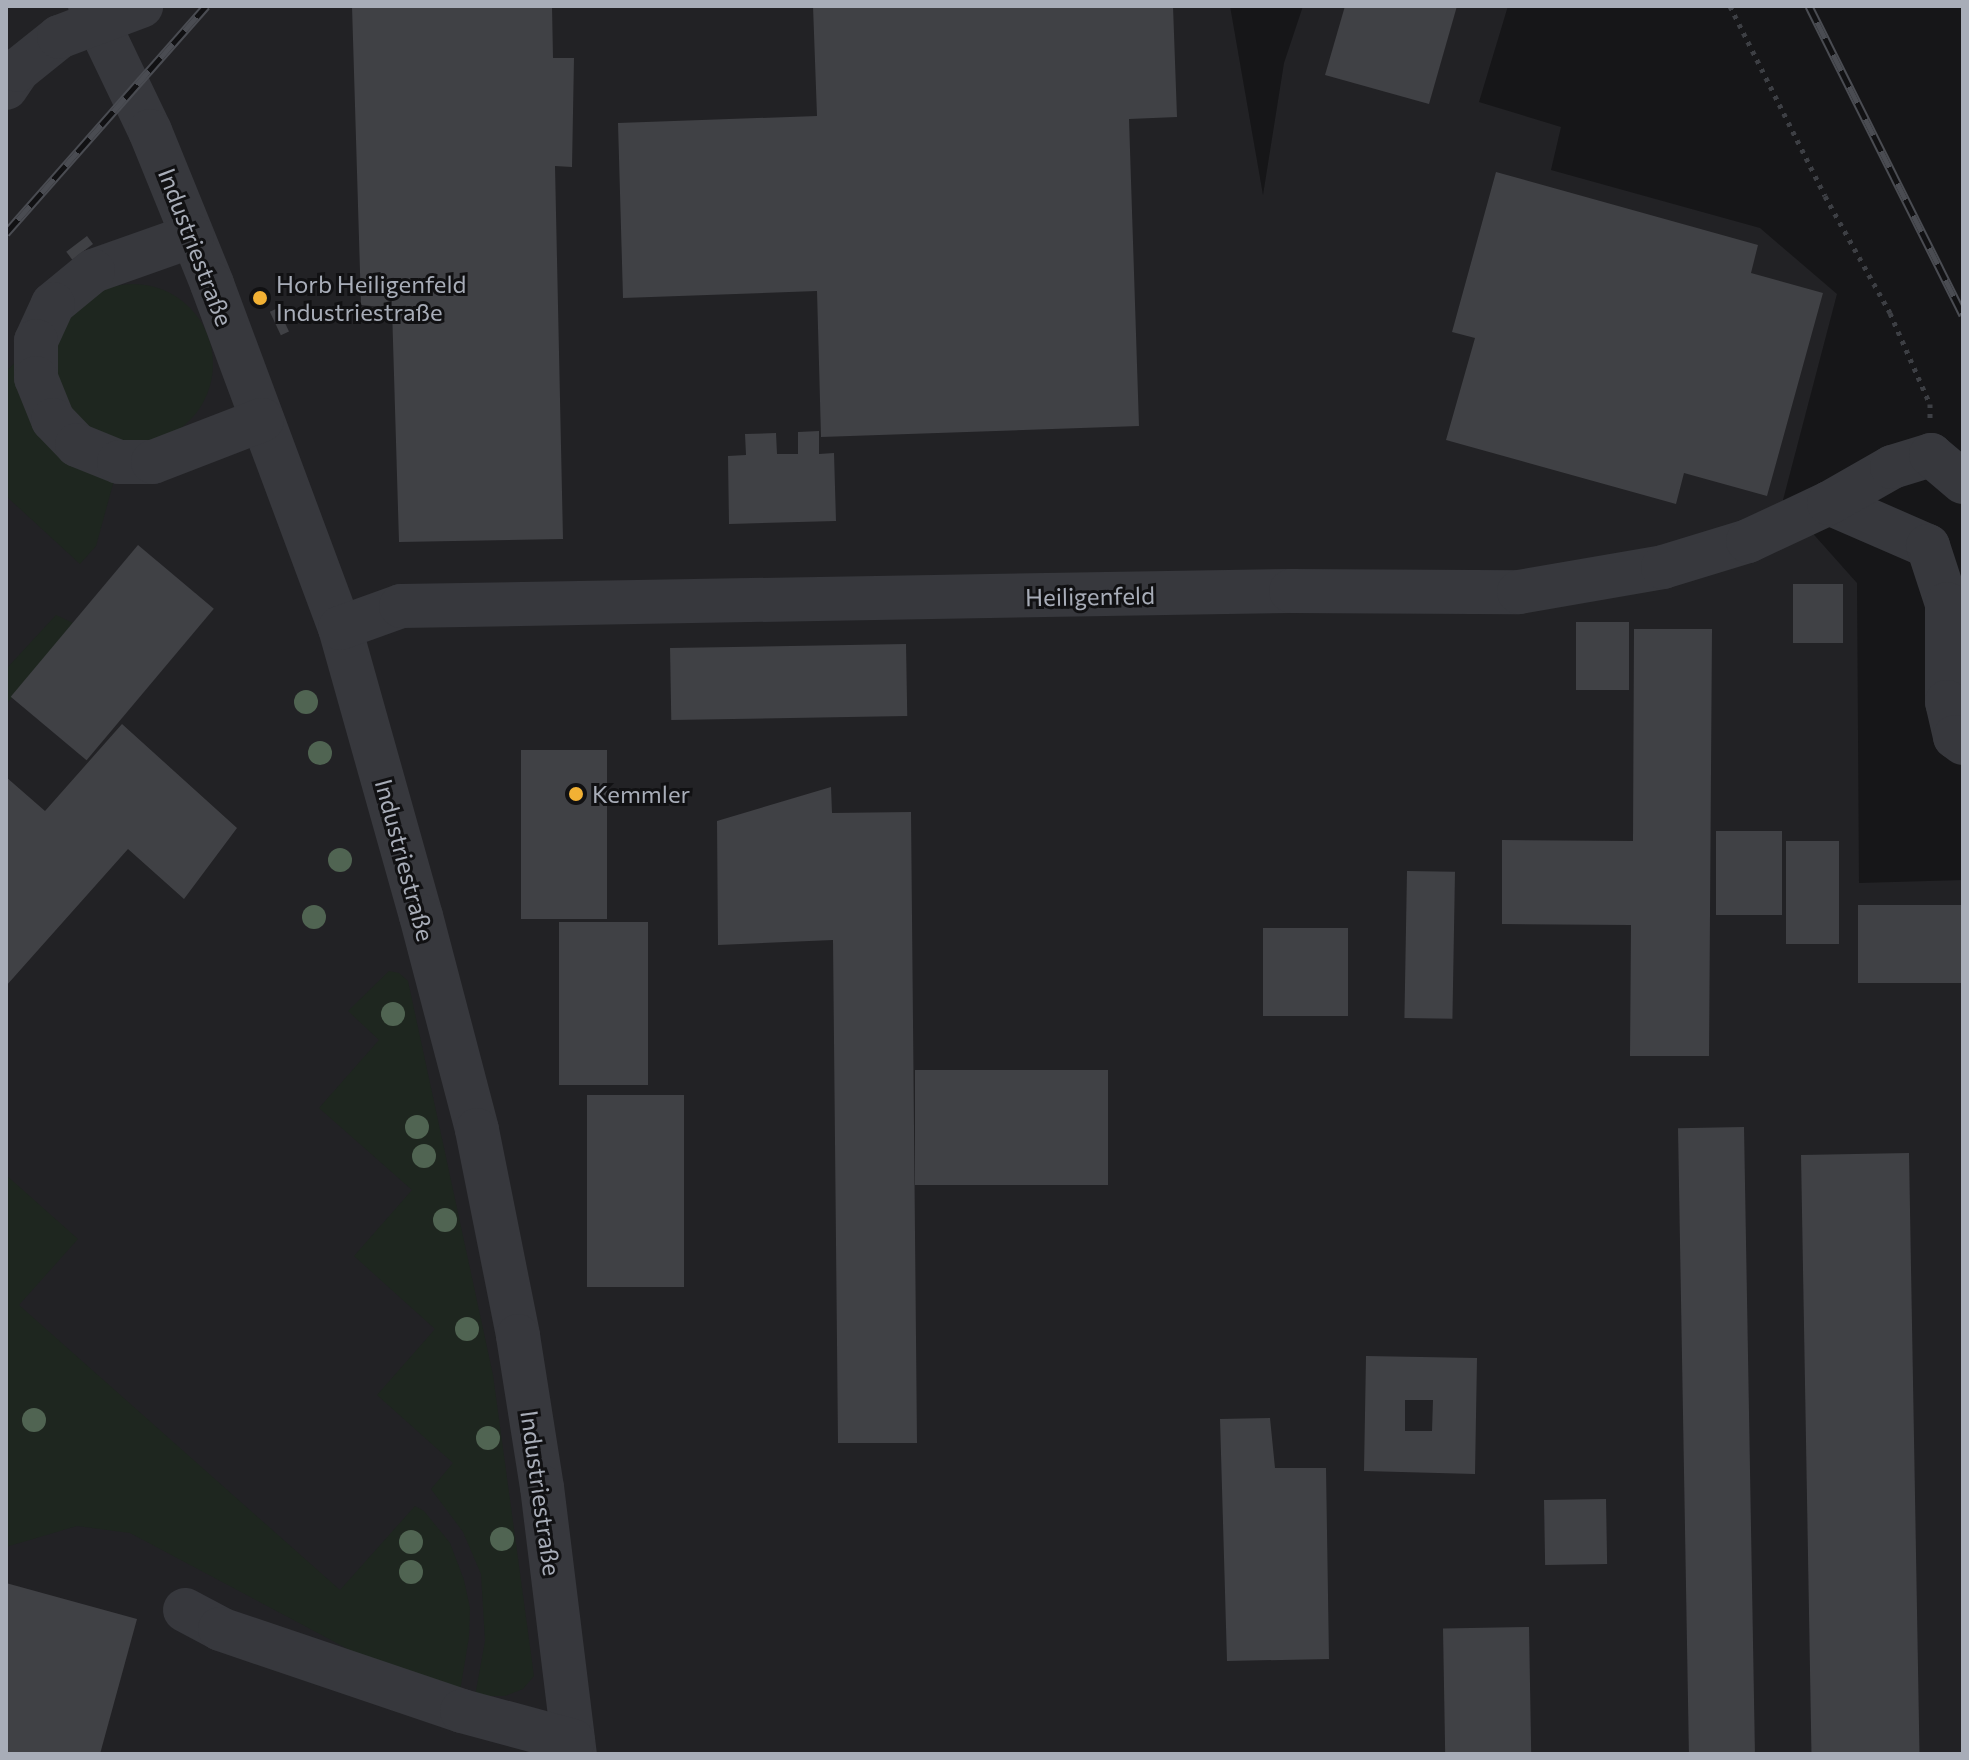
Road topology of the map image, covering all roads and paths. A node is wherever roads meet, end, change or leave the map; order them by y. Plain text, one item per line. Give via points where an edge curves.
1 (141, 6) edge
2 (1730, 6) edge
3 (94, 15) edge
4 (6, 88) edge
5 (192, 236) junction
6 (24, 335) edge
7 (262, 420) junction
8 (1947, 468) edge
9 (1829, 503) junction
10 (340, 628) junction
11 (1963, 743) edge
12 (185, 1610) dead end
13 (574, 1748) edge

1 - 3 street
2 - 8 path via 1890,313 1930,404
3 - 4 street via 18,70
3 - 5 street, Industriestraße via 133,90
5 - 6 street via 93,271
5 - 7 street, Industriestraße
6 - 7 street via 36,341 36,378 53,420 77,445 119,462 153,462
7 - 10 street, Industriestraße
8 - 9 street, Heiligenfeld via 1892,467
9 - 10 street, Heiligenfeld via 1748,541 1663,567 1519,592 401,606
9 - 11 street via 1928,546 1947,604 1947,702 1955,737
10 - 13 street, Industriestraße via 477,1130 521,1351
12 - 13 street via 235,1634

